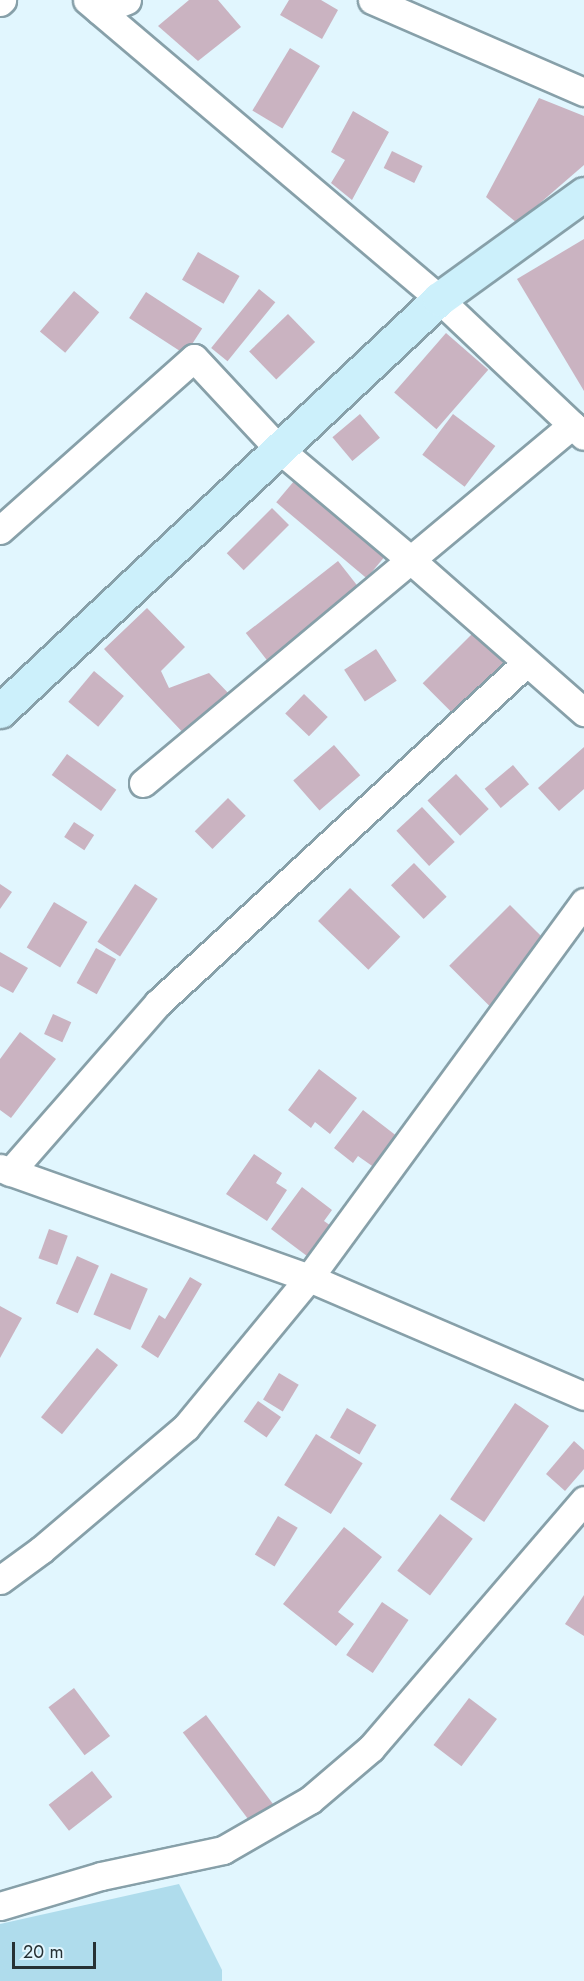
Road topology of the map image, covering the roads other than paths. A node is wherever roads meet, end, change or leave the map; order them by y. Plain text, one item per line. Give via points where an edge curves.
1 (127, 0) edge
2 (372, 0) edge
3 (94, 5) edge
4 (584, 92) edge
5 (584, 194) edge
6 (439, 299) junction
7 (578, 431) edge
8 (279, 449) junction
9 (0, 530) edge
10 (412, 561) junction
11 (527, 662) junction
12 (1, 708) edge
13 (584, 712) edge
14 (143, 783) dead end
15 (584, 902) edge
16 (5, 1170) edge
17 (309, 1278) junction
18 (584, 1396) edge
19 (584, 1500) edge
20 (0, 1580) edge
21 (0, 1906) edge

1 - 3 street
2 - 4 street
3 - 6 street
5 - 6 street
6 - 7 street
6 - 8 street
7 - 10 street
8 - 9 street via 194,358
8 - 10 street
8 - 12 street
10 - 11 street
10 - 14 street
11 - 13 street
11 - 16 street via 158,1003
15 - 17 street
16 - 17 street
17 - 18 street
17 - 20 street via 186,1426 41,1550
19 - 21 street via 371,1748 310,1800 223,1850 101,1876

